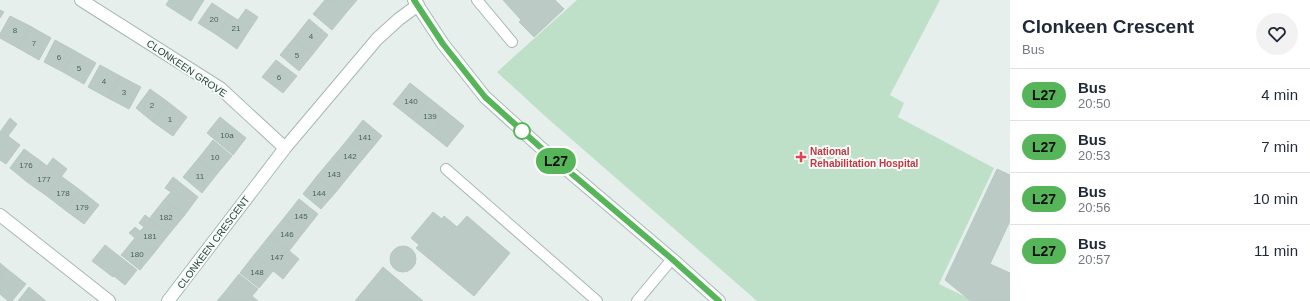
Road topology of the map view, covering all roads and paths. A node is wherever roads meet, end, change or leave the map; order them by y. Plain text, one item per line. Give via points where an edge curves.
1 (81, 0) edge
2 (477, 0) edge
3 (416, 3) edge
4 (512, 42) dead end
5 (285, 148) junction
6 (446, 169) dead end
7 (0, 215) edge
8 (672, 259) junction
9 (109, 301) edge
10 (168, 301) edge
11 (597, 301) edge
12 (637, 301) edge
13 (719, 301) edge

1 - 5 street, CLONKEEN GROVE via 220,88
2 - 4 lane
3 - 5 street, CLONKEEN CRESCENT via 377,39
3 - 8 street via 443,44 485,97
5 - 10 street, CLONKEEN CRESCENT
6 - 11 lane
7 - 9 street
8 - 12 lane
8 - 13 street

